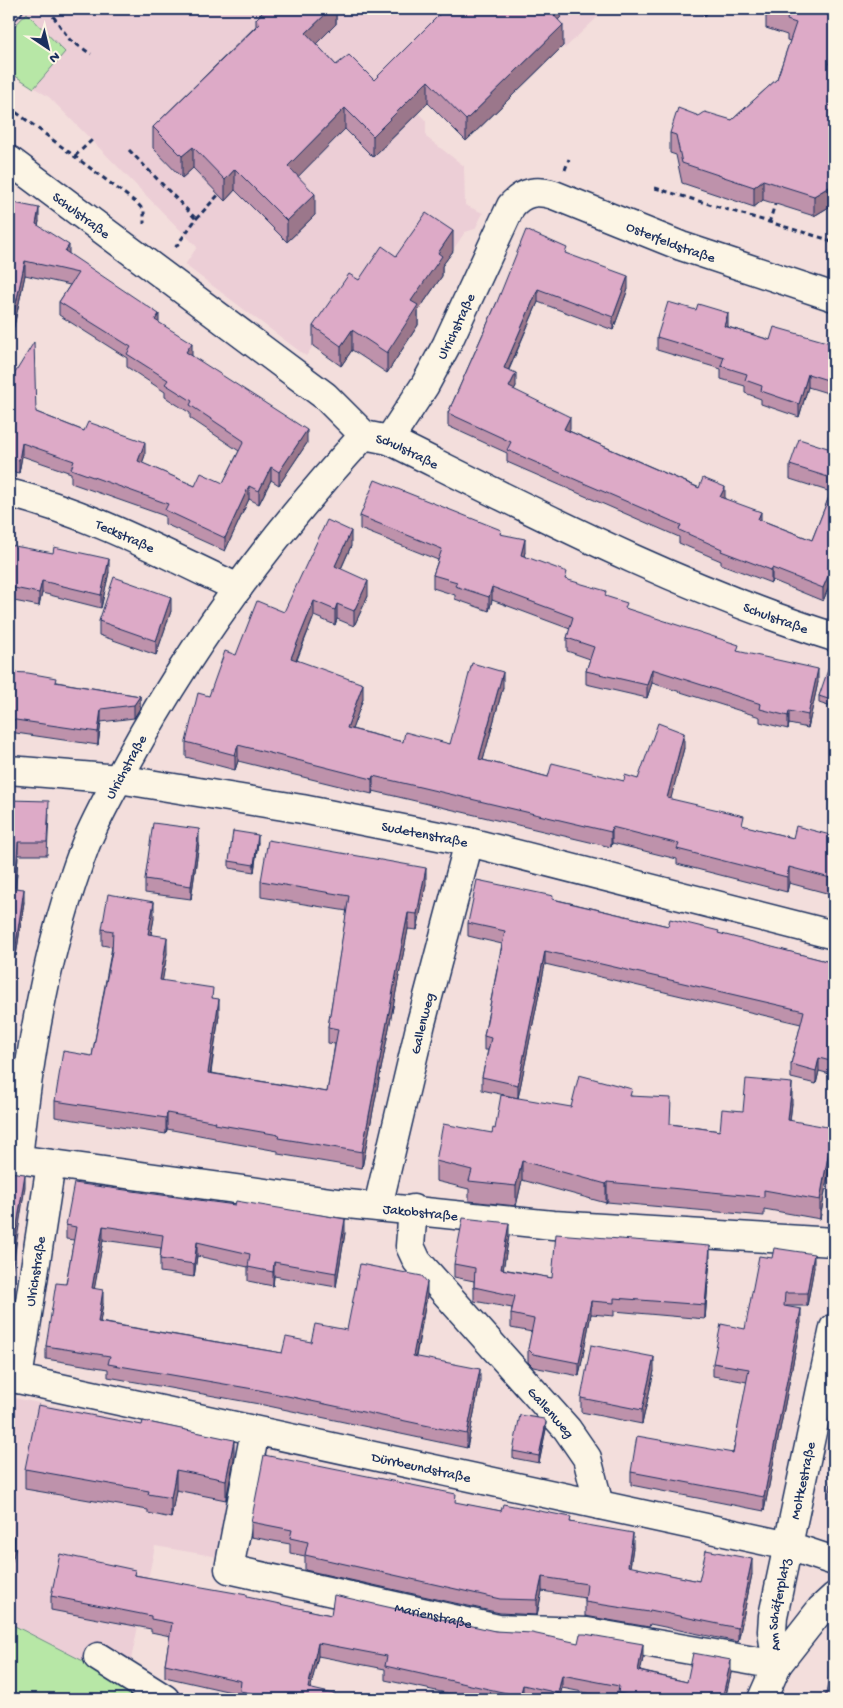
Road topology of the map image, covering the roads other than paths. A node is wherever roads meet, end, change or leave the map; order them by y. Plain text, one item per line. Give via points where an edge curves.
1 (15, 9) edge
2 (9, 15) edge
3 (9, 160) edge
4 (511, 206) joint
5 (834, 296) edge
6 (376, 437) junction
7 (9, 493) edge
8 (238, 588) junction
9 (834, 638) edge
10 (9, 770) edge
11 (119, 779) junction
12 (469, 842) junction
13 (834, 935) edge
14 (13, 1158) edge
15 (51, 1164) junction
16 (378, 1206) junction
17 (413, 1209) junction
18 (834, 1242) edge
19 (834, 1328) edge
20 (13, 1378) edge
21 (254, 1431) junction
22 (599, 1505) junction
23 (789, 1546) junction
24 (834, 1561) edge
25 (834, 1597) edge
26 (98, 1657) dead end
27 (777, 1665) junction
28 (165, 1699) edge
29 (762, 1699) edge

1 - 2 lane
3 - 6 street, Schulstraße
4 - 5 street, Osterfeldstraße via 526,193 544,192 681,246
4 - 6 street, Ulrichstraße via 451,337 425,385
6 - 8 street, Ulrichstraße via 303,502
6 - 9 street, Schulstraße via 624,554
7 - 8 street, Teckstraße via 45,502 80,516
8 - 11 street, Ulrichstraße via 167,692
10 - 11 street, Sudetenstraße
11 - 12 street, Sudetenstraße via 302,809
11 - 14 street, Ulrichstraße via 85,846 52,951
12 - 13 street, Sudetenstraße
12 - 16 street, Gallenweg via 421,1022
14 - 15 street, Jakobstraße
15 - 16 street, Jakobstraße
15 - 20 street, Ulrichstraße
16 - 17 street, Jakobstraße
17 - 18 street, Jakobstraße via 553,1225
17 - 22 street, Gallenweg via 410,1246 417,1261 567,1429 587,1458
19 - 23 street, Moltkestraße
20 - 21 street, Dürrbeundstraße
21 - 22 street, Dürrbeundstraße
21 - 27 street, Marienstraße via 229,1569 498,1629 587,1632
22 - 23 street, Dürrbeundstraße
23 - 24 street, Dürrbeundstraße
23 - 27 street, Am Schäferplatz via 773,1616
25 - 27 street, Am Schäferplatz
26 - 28 street
27 - 29 street, Am Schäferplatz

